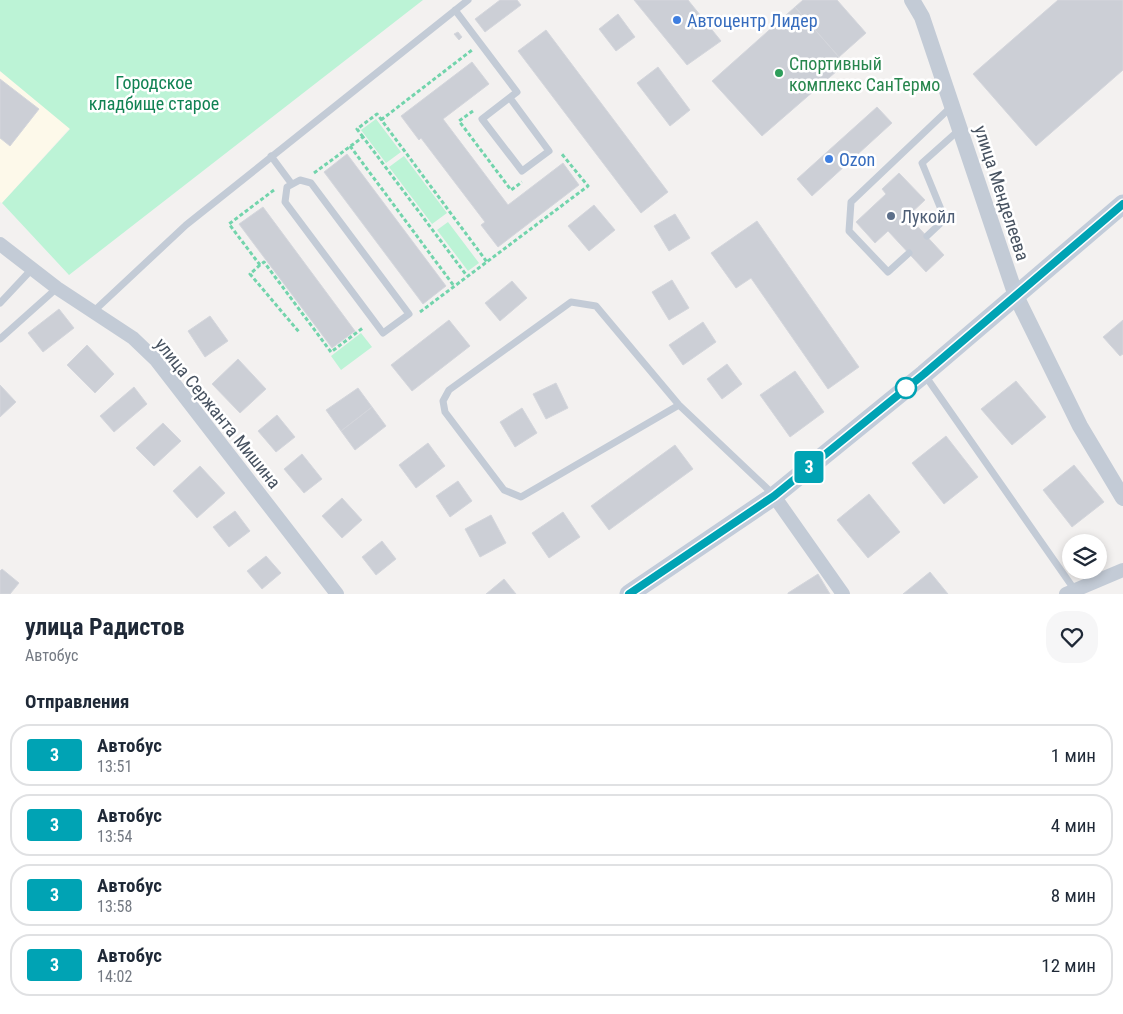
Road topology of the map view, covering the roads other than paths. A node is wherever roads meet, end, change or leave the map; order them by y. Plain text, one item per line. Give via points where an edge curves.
1 (468, 0) edge
2 (912, 0) edge
3 (455, 10) junction
4 (510, 98) junction
5 (952, 106) junction
6 (960, 128) junction
7 (270, 156) junction
8 (291, 183) junction
9 (1123, 204) edge
10 (927, 236) dead end
11 (0, 244) edge
12 (909, 253) dead end
13 (32, 269) junction
14 (57, 288) junction
15 (1016, 296) junction
16 (0, 302) edge
17 (94, 311) junction
18 (0, 340) edge
19 (924, 374) junction
20 (679, 405) junction
21 (774, 496) junction
22 (1123, 498) edge
23 (1123, 570) edge
24 (1070, 591) edge
25 (336, 594) edge
26 (629, 594) edge
27 (843, 594) edge

1 - 3 lane
2 - 5 street, улица Менделеева via 922,17
3 - 4 lane via 517,92
3 - 7 lane
4 - 4 lane via 482,118 522,171 550,151
5 - 6 street, улица Менделеева
5 - 12 lane via 851,202 849,230 888,272
6 - 10 lane via 922,163 945,219
6 - 15 street, улица Менделеева
7 - 8 lane
7 - 17 lane via 186,225
8 - 8 lane via 285,192 285,202 384,333 409,314 311,183 300,180
9 - 15 main road
11 - 13 street, улица Сержанта Мишина
13 - 14 street, улица Сержанта Мишина
13 - 16 lane
14 - 17 street, улица Сержанта Мишина
14 - 18 lane
15 - 19 main road
15 - 22 street, улица Менделеева via 1080,426
17 - 25 street, улица Сержанта Мишина via 133,338 156,360
19 - 21 main road
19 - 24 lane
20 - 20 lane via 596,306 571,302 449,390 443,400 445,412 504,490 521,497
20 - 21 lane
21 - 26 main road
21 - 27 street
23 - 24 street

